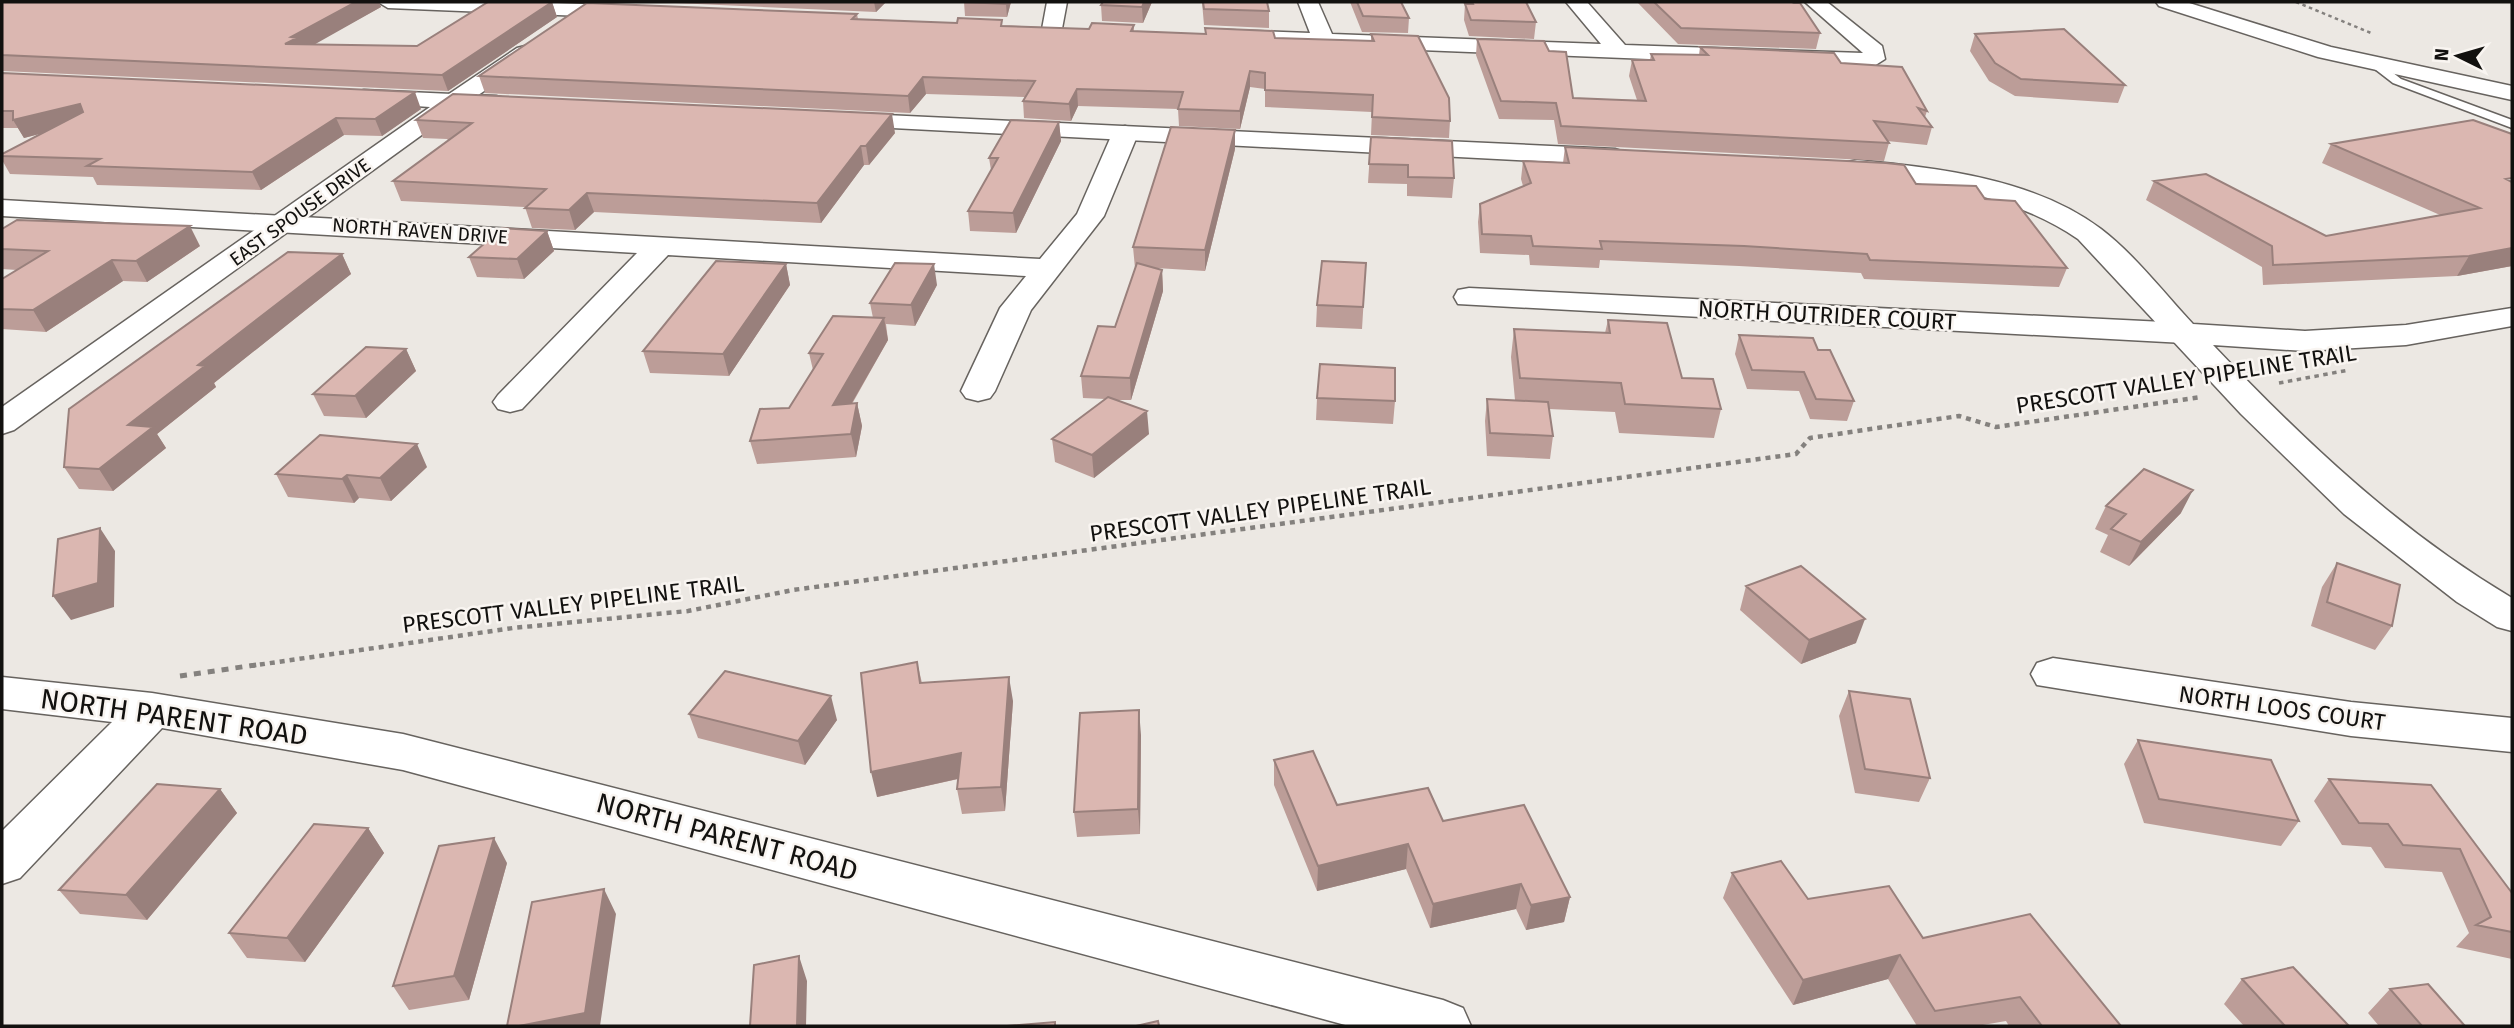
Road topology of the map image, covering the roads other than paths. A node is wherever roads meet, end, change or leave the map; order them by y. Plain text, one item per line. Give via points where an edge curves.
1 (388, 2) edge
2 (1057, 2) edge
3 (1308, 2) edge
4 (1576, 2) edge
5 (1815, 2) edge
6 (2166, 2) edge
7 (593, 6) edge
8 (655, 13) edge
9 (1026, 28) edge
10 (1053, 29) junction
11 (1080, 30) edge
12 (1202, 35) edge
13 (1324, 40) junction
14 (1617, 50) junction
15 (2375, 64) junction
16 (2512, 93) edge
17 (345, 96) edge
18 (454, 101) junction
19 (524, 105) edge
20 (817, 119) edge
21 (2512, 124) edge
22 (1125, 134) junction
23 (1646, 159) edge
24 (1839, 167) edge
25 (2, 208) edge
26 (285, 223) junction
27 (660, 246) junction
28 (1048, 268) junction
29 (1469, 297) dead end
30 (2512, 317) edge
31 (2184, 333) junction
32 (978, 391) dead end
33 (510, 402) dead end
34 (2, 423) edge
35 (2512, 617) edge
36 (2053, 674) dead end
37 (2, 692) edge
38 (162, 694) junction
39 (2512, 735) edge
40 (2, 863) edge
41 (1443, 1026) edge

1 - 7 street
2 - 10 street
3 - 13 street
4 - 14 street
5 - 14 street via 1874,51 1874,59
6 - 15 street
7 - 8 street
7 - 18 street, EAST SPOUSE DRIVE
9 - 10 street
10 - 11 street
12 - 13 street
13 - 14 street
15 - 16 street
15 - 21 lane via 2397,81
17 - 18 street
18 - 19 street
18 - 26 street, EAST SPOUSE DRIVE
20 - 22 street
22 - 23 street
22 - 28 street via 1090,216
24 - 31 street via 1914,173 1976,186 2082,228
25 - 26 street, NORTH RAVEN DRIVE
26 - 27 street, NORTH RAVEN DRIVE
26 - 34 street, EAST SPOUSE DRIVE
27 - 28 street, NORTH RAVEN DRIVE
27 - 33 street
28 - 32 street via 1016,309
29 - 31 street, NORTH OUTRIDER COURT
30 - 31 street, NORTH OUTRIDER COURT via 2406,335 2305,341
31 - 35 street via 2359,506 2469,593
36 - 39 street, NORTH LOOS COURT via 2351,719
37 - 38 street, NORTH PARENT ROAD
38 - 40 street
38 - 41 street, NORTH PARENT ROAD via 403,752

